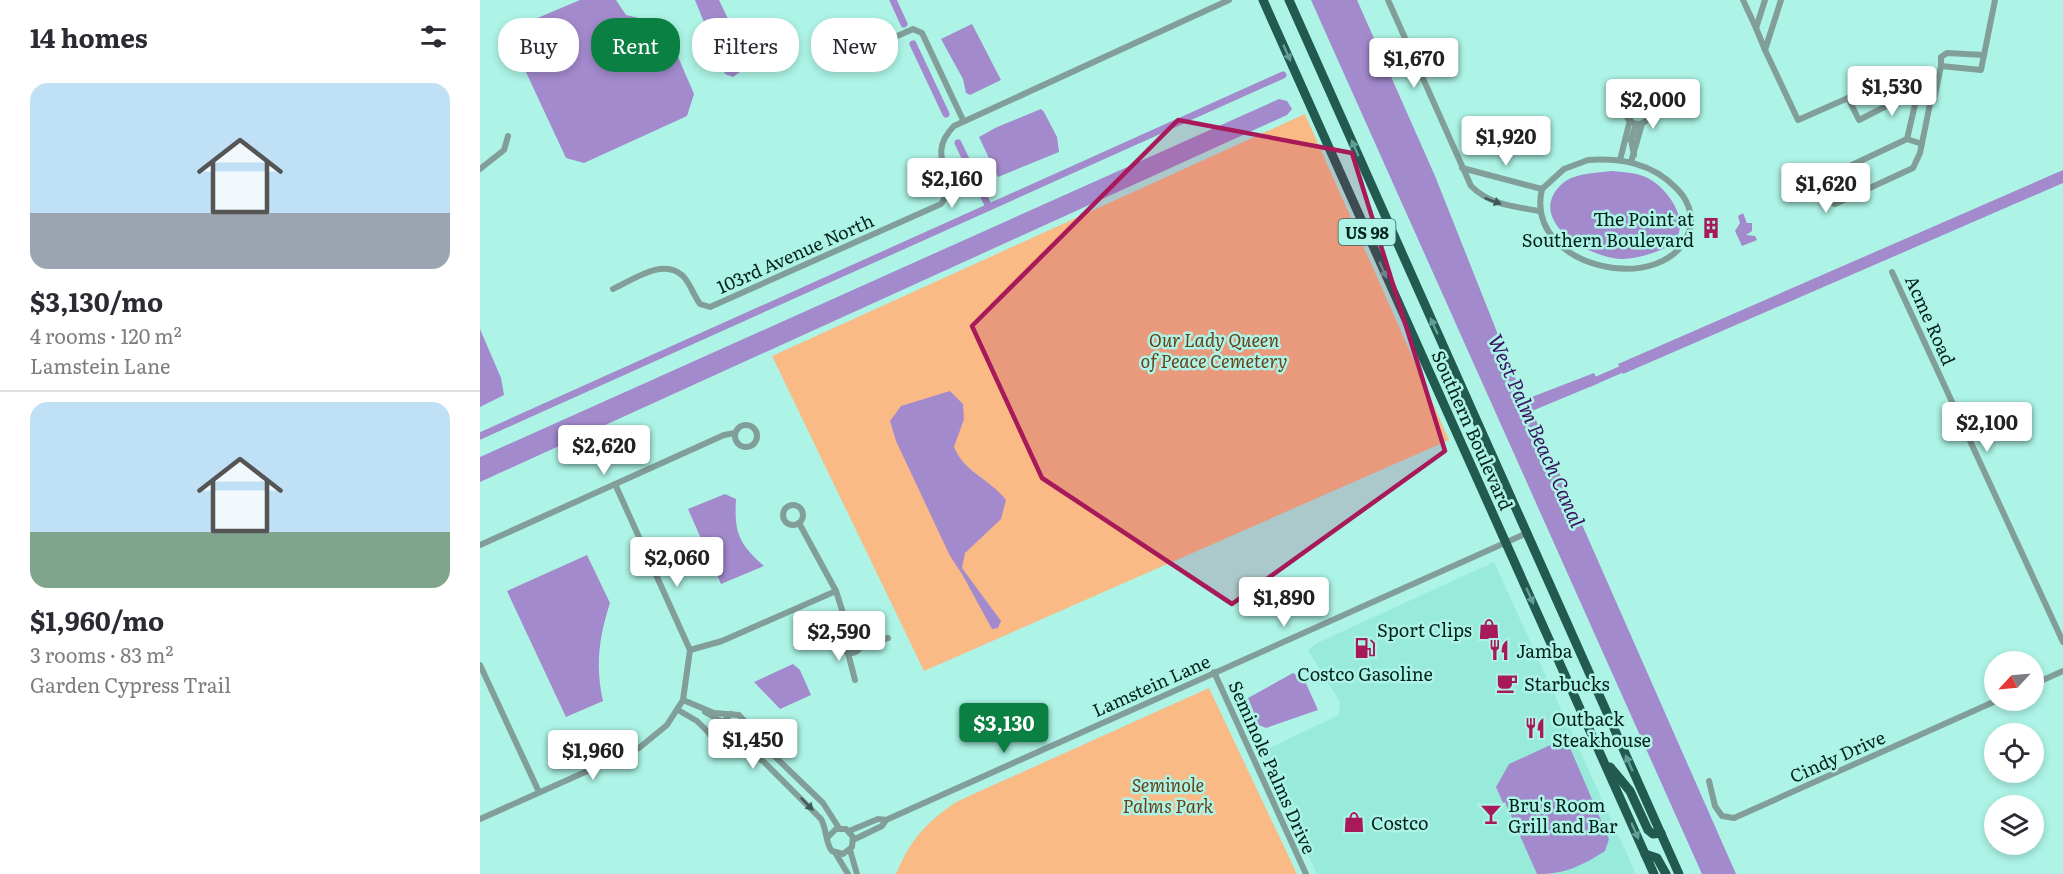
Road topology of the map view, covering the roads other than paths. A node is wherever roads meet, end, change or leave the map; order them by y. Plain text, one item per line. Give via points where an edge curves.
1 (1229, 0) edge
2 (1263, 0) edge
3 (1289, 0) edge
4 (1388, 0) edge
5 (1743, 0) edge
6 (1765, 0) edge
7 (1781, 0) edge
8 (1995, 0) edge
9 (1756, 28) junction
10 (898, 36) edge
11 (1766, 50) junction
12 (1984, 55) junction
13 (1941, 66) junction
14 (1938, 80) junction
15 (1917, 96) junction
16 (1848, 98) junction
17 (1931, 99) junction
18 (963, 120) junction
19 (1630, 120) junction
20 (1639, 124) junction
21 (508, 136) dead end
22 (1906, 139) junction
23 (1922, 144) junction
24 (1633, 159) junction
25 (1620, 160) junction
26 (1462, 168) junction
27 (480, 169) edge
28 (1542, 189) junction
29 (1539, 211) junction
30 (1892, 272) dead end
31 (613, 289) dead end
32 (735, 433) dead end
33 (615, 484) junction
34 (800, 523) dead end
35 (1527, 533) junction
36 (1506, 542) junction
37 (480, 545) edge
38 (836, 591) junction
39 (849, 632) junction
40 (888, 638) dead end
41 (2063, 642) edge
42 (861, 646) junction
43 (690, 650) junction
44 (848, 653) junction
45 (480, 665) edge
46 (2063, 671) edge
47 (1214, 672) junction
48 (855, 680) dead end
49 (2044, 680) edge
50 (683, 700) junction
51 (1984, 706) edge
52 (702, 709) junction
53 (678, 710) junction
54 (731, 714) junction
55 (723, 722) junction
56 (710, 735) junction
57 (764, 746) junction
58 (1601, 756) junction
59 (1709, 781) dead end
60 (539, 792) junction
61 (480, 819) edge
62 (886, 820) junction
63 (839, 828) junction
64 (849, 831) junction
65 (1660, 833) junction
66 (828, 837) junction
67 (853, 840) junction
68 (850, 850) junction
69 (836, 854) junction
70 (1645, 854) junction
71 (848, 874) edge
72 (857, 874) edge
73 (1306, 874) edge
74 (1654, 874) edge
75 (1666, 874) edge
76 (1679, 874) edge

1 - 18 street, 103rd Avenue North
2 -> 36 highway, Southern Boulevard / US 98
35 -> 3 highway, Southern Boulevard / US 98
4 - 26 street
5 - 9 street
6 - 9 street
7 - 11 street
8 - 12 street
9 - 11 street
10 - 18 street via 913,29 922,33
11 - 16 street via 1798,120
12 - 13 street via 1947,53 1941,57
12 - 13 street via 1981,70
13 - 14 street
14 - 16 street via 1904,72
14 - 17 street via 1934,100
15 - 16 street via 1910,94 1859,120
15 - 17 street
15 - 22 street
17 - 23 street
18 - 31 street, 103rd Avenue North via 946,135 939,154 949,194 941,204 710,306 700,304 684,277 673,269 660,268
19 - 20 street
19 - 20 street via 1628,106 1642,100 1650,112
19 - 25 street
20 - 24 street via 1631,140
21 - 27 street via 504,150
22 - 23 street
22 - 23 street via 1823,177 1820,185 1828,201 1835,204 1913,168
24 - 25 street
24 - 29 street via 1670,182 1686,201 1691,225 1680,248 1670,256 1640,267 1592,263 1552,239
25 - 28 street via 1576,164
26 - 28 street
26 -> 29 street via 1482,197
28 - 29 street
30 - 41 street, Acme Road
32 - 33 street
33 - 37 street
33 - 43 street
34 - 38 street
35 - 36 street, Lamstein Lane
65 -> 35 highway, Southern Boulevard / US 98
36 - 47 street, Lamstein Lane
36 -> 58 highway, Southern Boulevard / US 98
38 - 39 street
38 - 43 street via 722,641
39 - 42 street via 859,636
39 - 44 street via 840,642
40 - 42 street
42 - 44 street
43 - 50 street
44 - 48 street
45 - 60 street
46 - 49 street
47 - 62 street, Lamstein Lane
47 - 73 street, Seminole Palms Drive
50 - 52 street
50 - 53 street
51 - 59 street, Cindy Drive via 1734,818 1722,816 1715,806
52 - 54 street
52 - 55 street
53 - 56 street via 697,721
53 - 60 street via 657,735 639,748
54 - 55 street
54 - 57 street via 747,722
55 - 56 street
55 - 57 street
56 -> 66 street via 722,746 763,761 821,819
57 - 63 street via 823,803
58 - 65 highway via 1630,791 1648,830
58 -> 70 highway, Southern Boulevard / US 98
60 - 61 street
62 - 64 street, Lamstein Lane via 878,819
62 - 67 street, Lamstein Lane via 882,826
63 - 64 street
63 - 66 street
64 - 67 street
65 - 76 highway, Southern Boulevard / US 98
66 - 69 street via 830,849
67 - 68 street
68 - 69 street
68 - 72 street
69 - 71 street
70 - 74 highway, Southern Boulevard / US 98
70 - 75 highway via 1657,858

